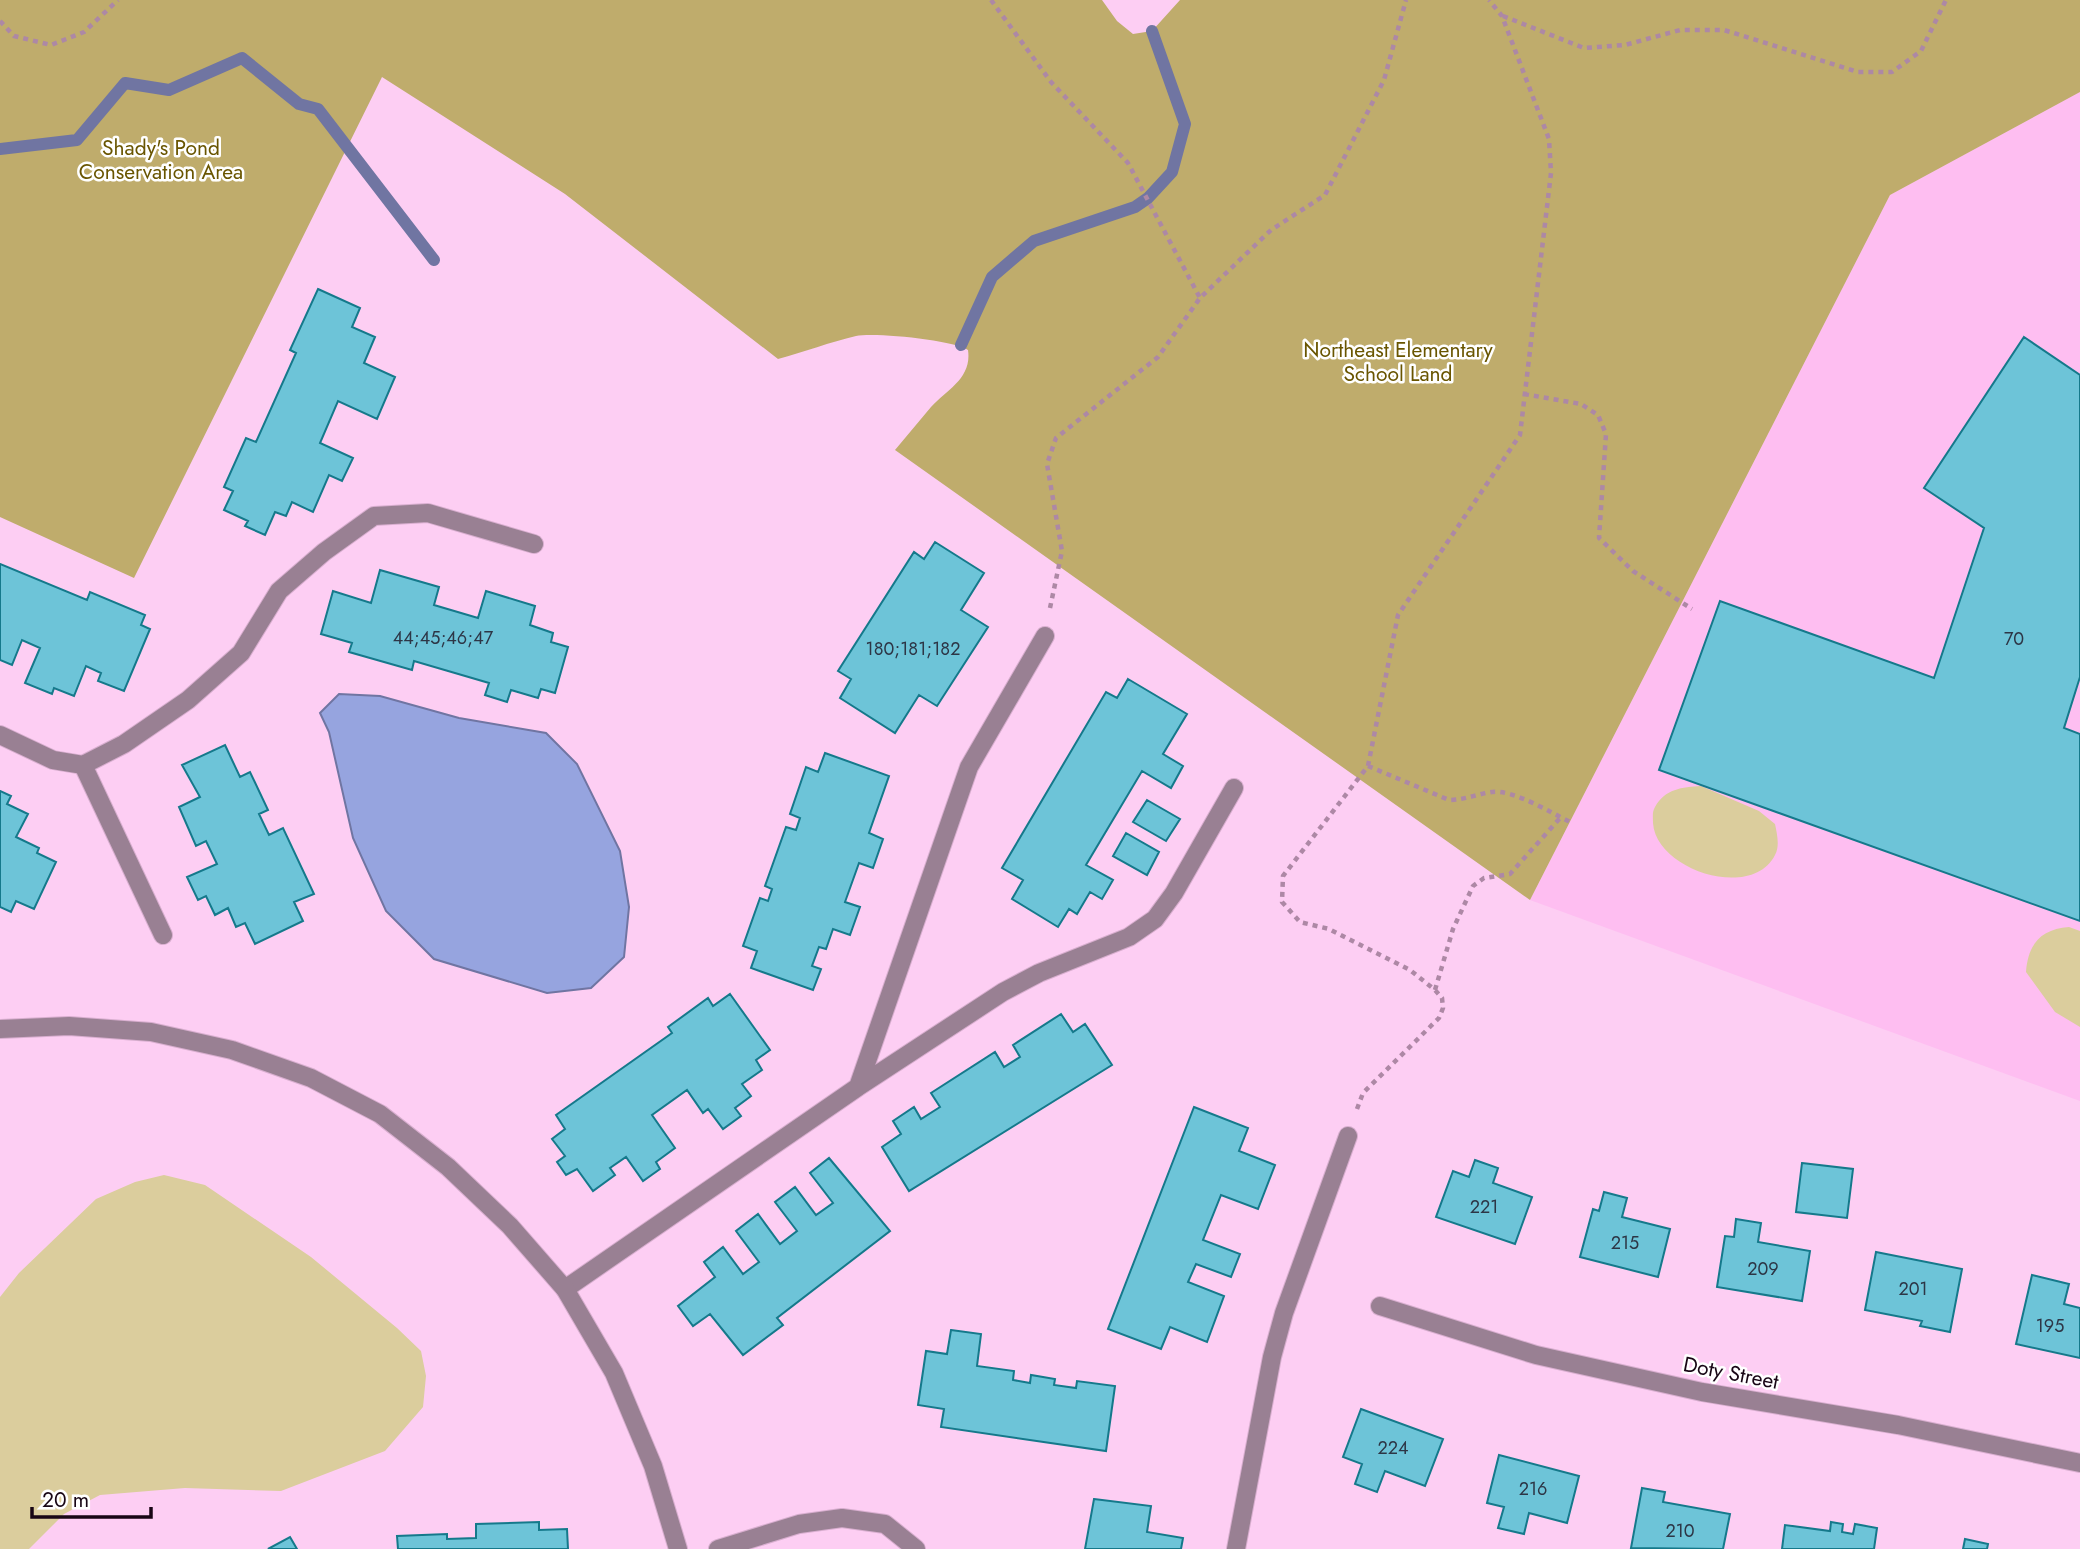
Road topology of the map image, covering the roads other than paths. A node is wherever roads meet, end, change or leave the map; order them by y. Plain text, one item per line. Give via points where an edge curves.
1 (534, 544) dead end
2 (1045, 636) road end
3 (0, 735) edge
4 (82, 765) junction
5 (1234, 788) dead end
6 (163, 934) dead end
7 (0, 1028) edge
8 (858, 1087) junction
9 (1348, 1136) road end
10 (565, 1289) junction
11 (1380, 1306) dead end
12 (2080, 1463) edge
13 (678, 1549) edge
14 (718, 1549) edge
15 (916, 1549) edge
16 (1236, 1549) edge

1 - 4 street via 428,513 374,516 279,592 241,653 188,700 124,744
2 - 8 street via 969,767
3 - 4 street via 53,760
4 - 6 street
5 - 8 street via 1155,919 1129,937 1003,992
7 - 10 street via 69,1026 150,1032 232,1050 311,1078 380,1114 448,1167 510,1226
8 - 10 street
9 - 16 street via 1272,1357
10 - 13 street via 614,1373 653,1466
11 - 12 street, Doty Street via 1536,1355 1702,1392 1898,1425
14 - 15 street via 799,1524 842,1518 885,1524

